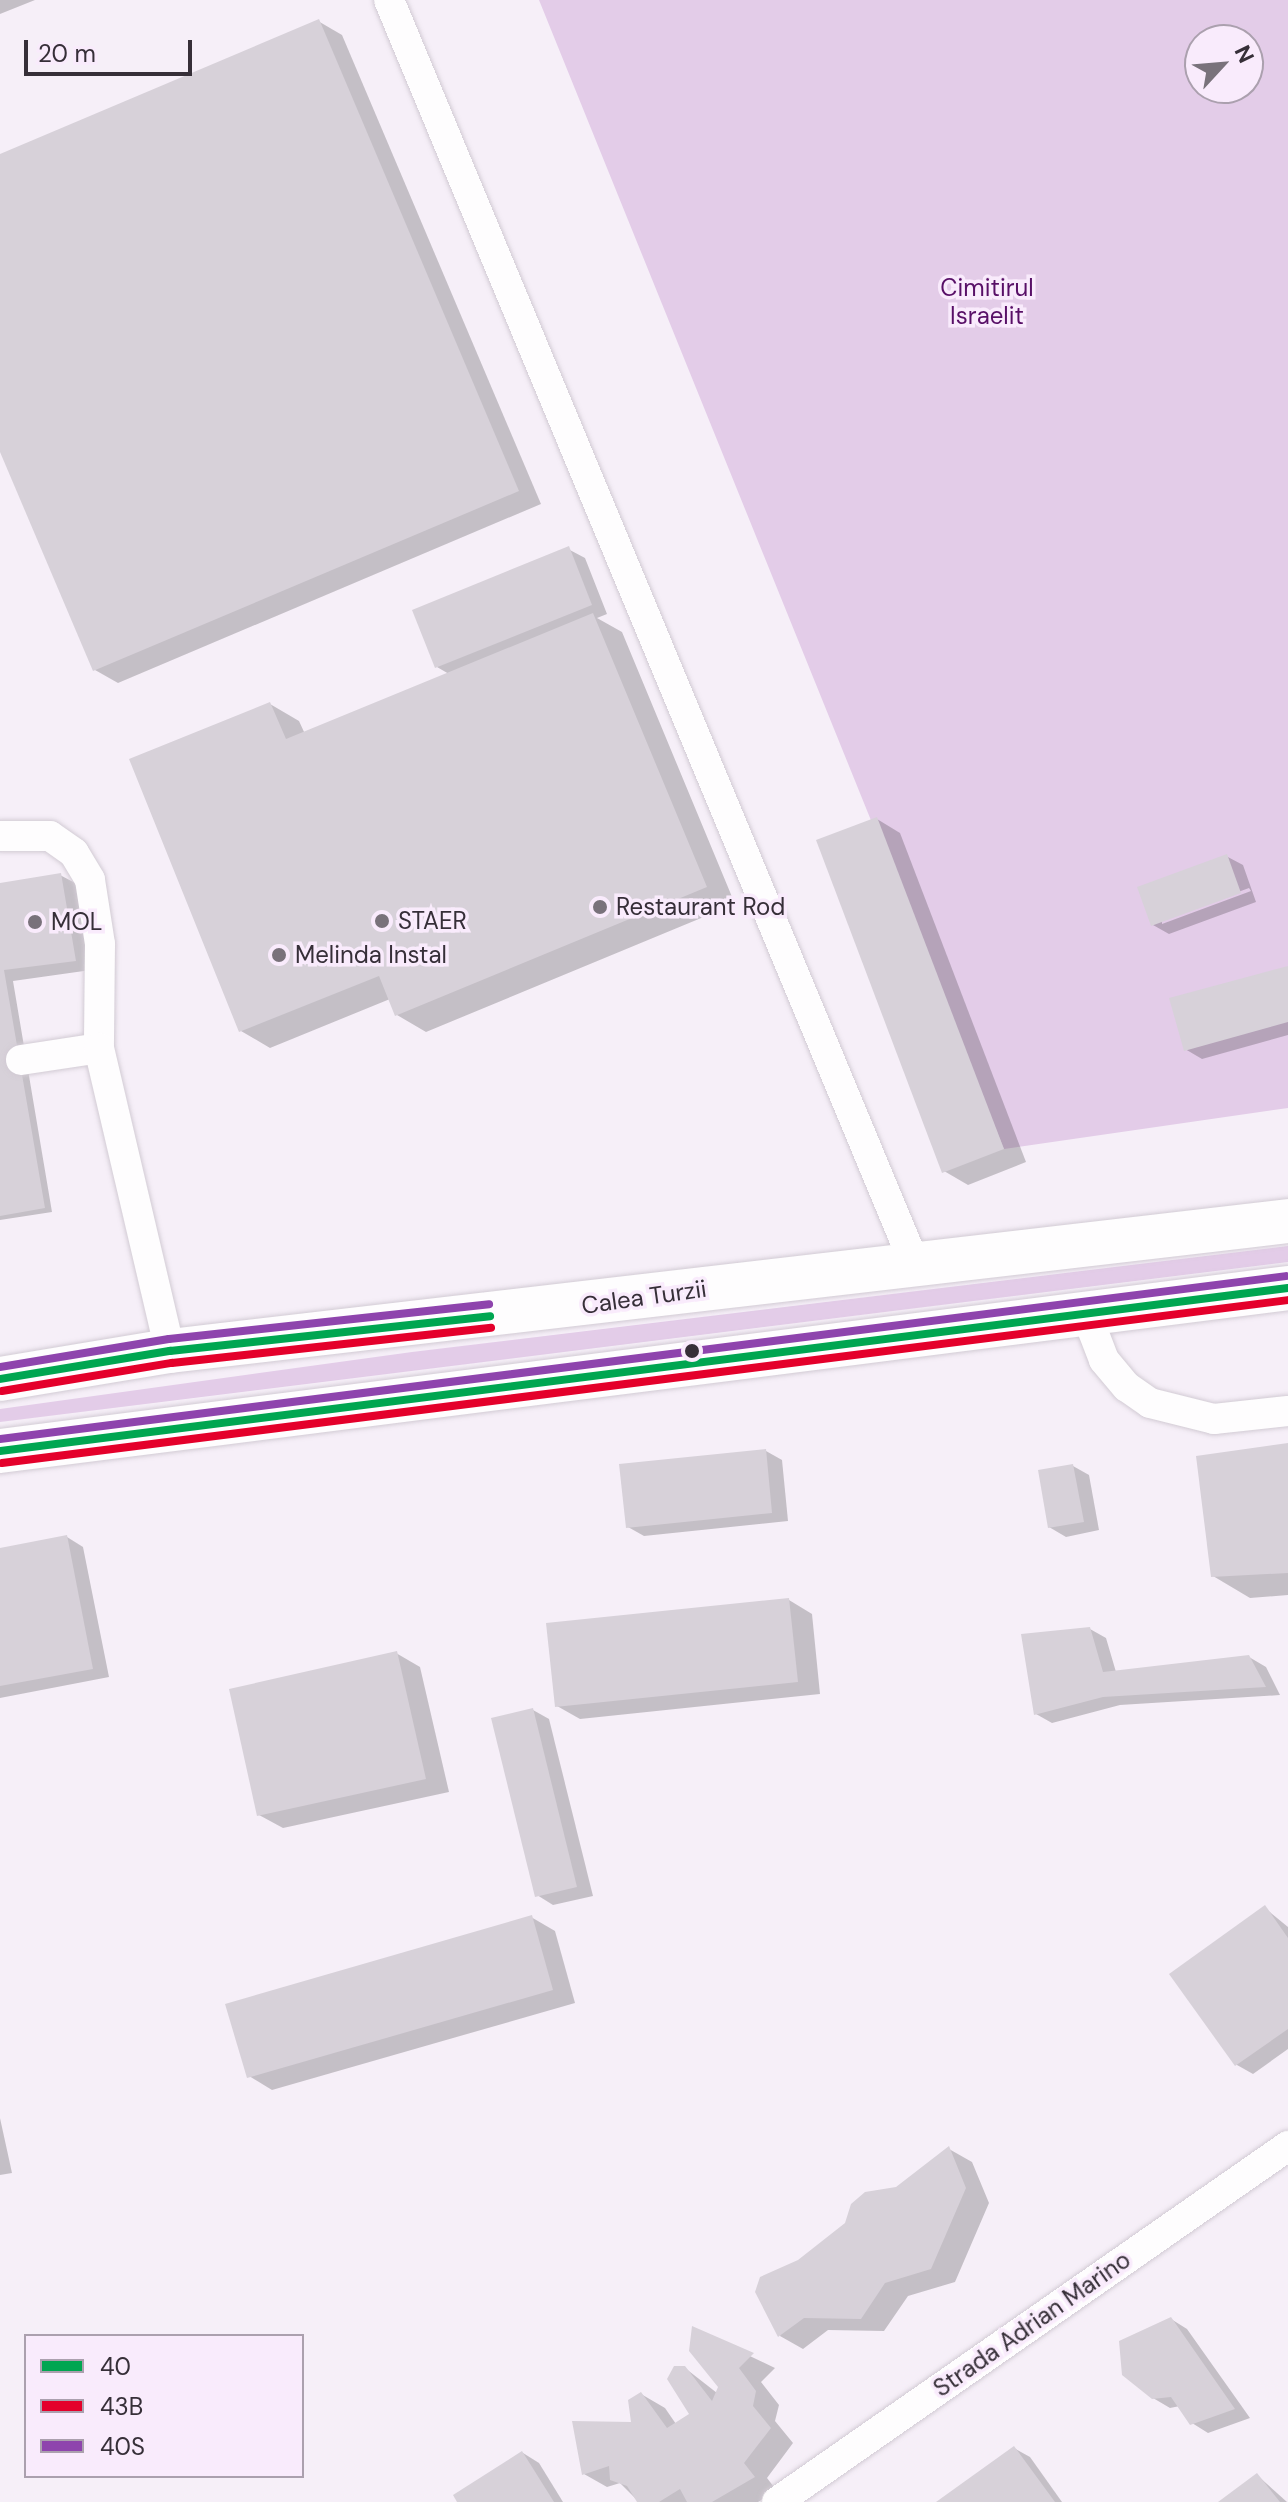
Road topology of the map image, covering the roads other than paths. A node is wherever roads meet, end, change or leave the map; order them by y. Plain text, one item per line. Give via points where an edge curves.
1 (389, 0) edge
2 (0, 836) edge
3 (99, 1048) junction
4 (21, 1060) dead end
5 (1288, 1221) edge
6 (916, 1267) junction
7 (1288, 1288) edge
8 (1086, 1313) junction
9 (170, 1351) junction
10 (0, 1379) edge
11 (1288, 1411) edge
12 (0, 1451) edge
13 (1288, 2146) edge
14 (777, 2502) edge

1 - 6 lane
2 - 3 lane via 50,836 74,853 90,880 100,944
3 - 4 lane
3 - 9 lane
5 - 6 main road, Calea Turzii
6 - 9 main road, Calea Turzii
7 - 8 main road
8 - 11 lane via 1104,1360 1127,1387 1150,1403 1214,1419
8 - 12 main road
9 - 10 main road, Calea Turzii
13 - 14 lane, Strada Adrian Marino

